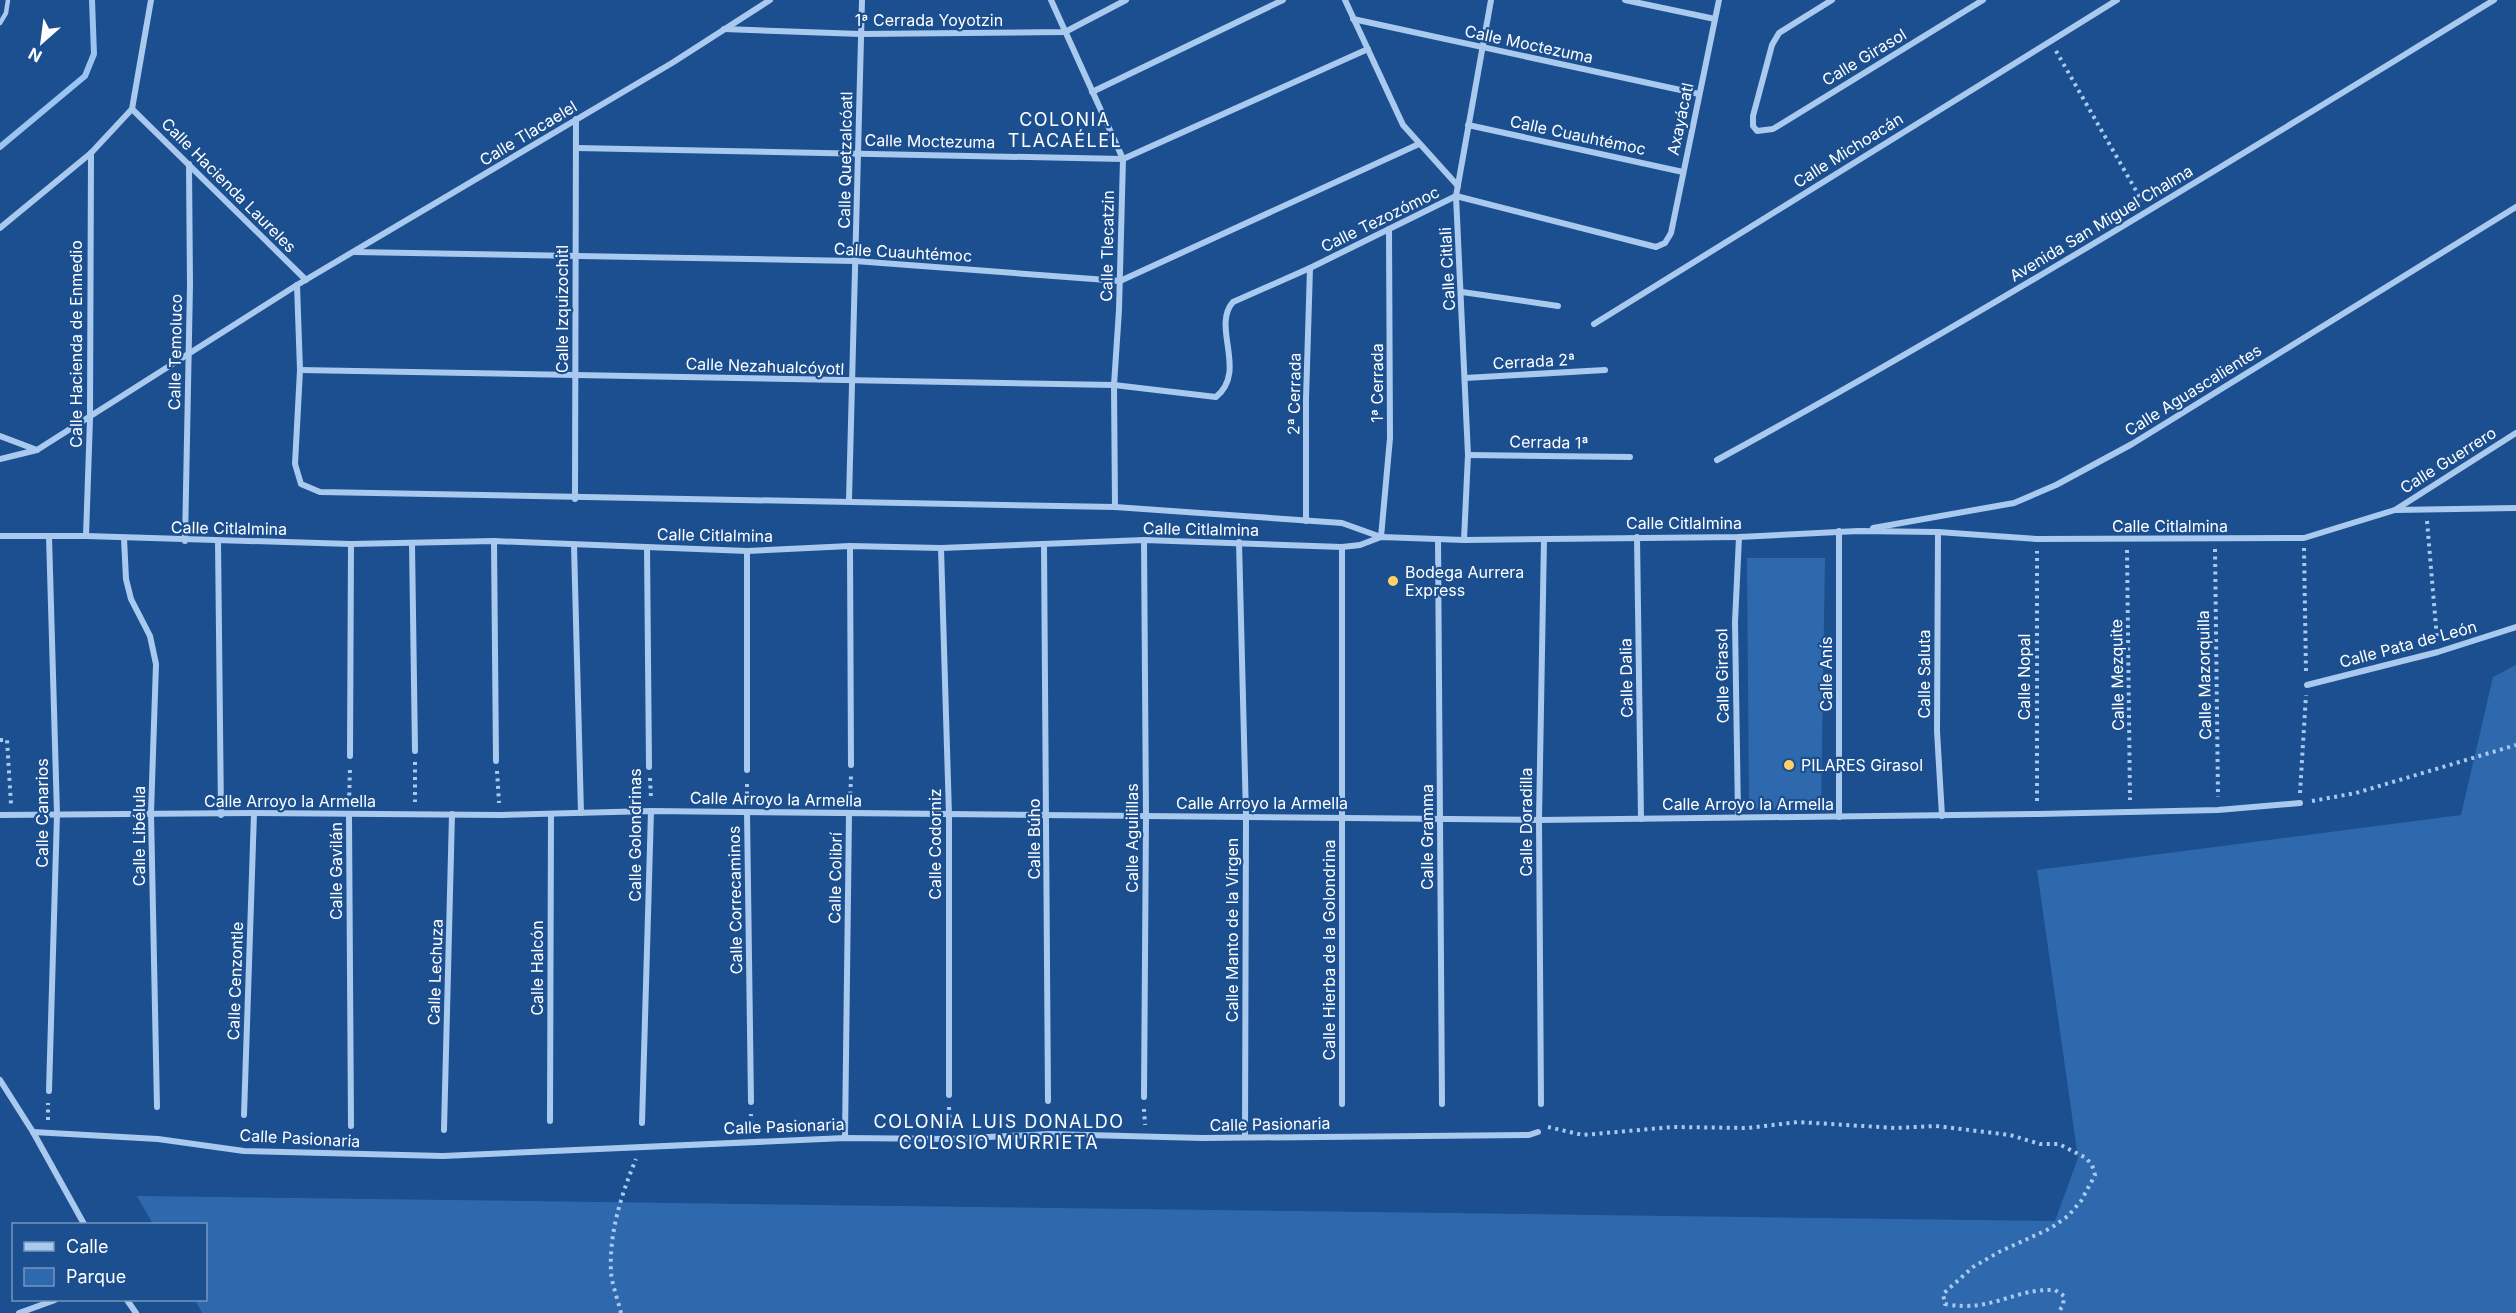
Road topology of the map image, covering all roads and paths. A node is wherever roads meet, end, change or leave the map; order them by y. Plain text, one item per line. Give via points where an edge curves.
1 (8, 0) edge
2 (151, 0) edge
3 (770, 0) edge
4 (862, 0) edge
5 (1051, 0) edge
6 (1126, 0) edge
7 (1283, 0) edge
8 (1345, 0) edge
9 (1491, 0) edge
10 (1625, 0) edge
11 (1719, 0) edge
12 (1832, 0) edge
13 (1983, 0) edge
14 (2116, 0) edge
15 (2494, 0) edge
16 (1353, 19) junction
17 (1715, 20) junction
18 (0, 23) edge
19 (723, 29) junction
20 (1065, 32) junction
21 (861, 34) junction
22 (2050, 42) junction
23 (1482, 47) junction
24 (1368, 49) junction
25 (1092, 92) junction
26 (1699, 94) junction
27 (132, 108) junction
28 (576, 119) junction
29 (1468, 125) junction
30 (1419, 144) junction
31 (576, 148) junction
32 (91, 153) junction
33 (858, 153) junction
34 (1123, 159) junction
35 (189, 164) junction
36 (1683, 172) junction
37 (1458, 186) junction
38 (1456, 196) junction
39 (2516, 207) edge
40 (2148, 212) junction
41 (0, 228) edge
42 (1389, 229) junction
43 (1665, 243) joint
44 (354, 252) junction
45 (576, 256) junction
46 (855, 261) junction
47 (1310, 268) junction
48 (306, 280) junction
49 (1120, 281) junction
50 (297, 285) junction
51 (1462, 292) junction
52 (1558, 306) dead end
53 (1594, 324) dead end
54 (187, 355) junction
55 (300, 370) junction
56 (1605, 370) dead end
57 (576, 374) junction
58 (1465, 378) junction
59 (852, 383) junction
60 (1114, 385) junction
61 (1226, 389) joint
62 (90, 419) junction
63 (2516, 434) edge
64 (0, 436) edge
65 (37, 450) junction
66 (1468, 455) junction
67 (1630, 457) dead end
68 (0, 459) edge
69 (1717, 460) dead end
70 (575, 499) junction
71 (849, 500) junction
72 (1115, 507) junction
73 (2516, 508) edge
74 (2395, 510) junction
75 (2426, 511) junction
76 (1306, 521) junction
77 (1839, 531) junction
78 (1858, 531) junction
79 (1938, 531) junction
80 (0, 536) edge
81 (49, 536) junction
82 (86, 536) junction
83 (1381, 537) junction
84 (1637, 537) junction
85 (1739, 537) junction
86 (124, 538) junction
87 (1438, 539) junction
88 (1544, 539) junction
89 (2037, 539) junction
90 (1144, 540) junction
91 (1464, 540) junction
92 (2127, 540) junction
93 (2214, 540) junction
94 (186, 541) junction
95 (218, 541) junction
96 (494, 541) junction
97 (1239, 542) junction
98 (351, 544) junction
99 (412, 544) junction
100 (1044, 544) junction
101 (574, 545) junction
102 (850, 546) junction
103 (647, 547) junction
104 (1342, 547) junction
105 (941, 548) junction
106 (747, 551) junction
107 (2516, 627) edge
108 (2438, 652) junction
109 (2307, 685) dead end
110 (0, 740) edge
111 (2516, 745) edge
112 (415, 751) joint
113 (350, 756) joint
114 (496, 761) joint
115 (851, 765) joint
116 (649, 766) joint
117 (747, 770) joint
118 (2300, 803) joint
119 (2130, 810) junction
120 (2218, 810) junction
121 (651, 811) junction
122 (747, 812) junction
123 (151, 813) junction
124 (254, 813) junction
125 (581, 813) junction
126 (1048, 813) junction
127 (57, 814) junction
128 (453, 814) junction
129 (551, 814) junction
130 (849, 814) junction
131 (2038, 814) junction
132 (0, 815) edge
133 (12, 815) junction
134 (221, 815) junction
135 (415, 815) junction
136 (500, 815) junction
137 (949, 815) junction
138 (1738, 815) junction
139 (349, 816) junction
140 (1246, 816) junction
141 (1942, 816) junction
142 (1146, 817) junction
143 (1342, 817) junction
144 (1839, 817) junction
145 (1440, 819) junction
146 (1539, 819) junction
147 (1641, 819) junction
148 (0, 1080) edge
149 (49, 1091) joint
150 (948, 1095) joint
151 (1144, 1097) joint
152 (1048, 1101) dead end
153 (751, 1102) joint
154 (1342, 1104) dead end
155 (1442, 1104) dead end
156 (1541, 1104) dead end
157 (157, 1107) dead end
158 (244, 1115) dead end
159 (550, 1121) dead end
160 (642, 1124) dead end
161 (1542, 1125) dead end
162 (351, 1126) dead end
163 (444, 1130) dead end
164 (47, 1131) junction
165 (33, 1132) junction
166 (1538, 1132) dead end
167 (1145, 1135) junction
168 (1245, 1137) junction
169 (845, 1138) junction
170 (950, 1139) junction
171 (750, 1140) junction
172 (642, 1145) junction
173 (83, 1223) edge
174 (51, 1301) edge
175 (20, 1313) edge
176 (621, 1313) edge
177 (2058, 1313) edge

1 - 18 lane
2 - 27 street
3 - 19 street, Calle Tlacaelel
4 - 21 street, Calle Quetzalcóatl
5 - 20 street, Calle Tlecatzin
6 - 20 street, 1ª Cerrada Yoyotzin
7 - 25 street
8 - 16 street
9 - 23 street, Calle Citlali
10 - 17 street
11 - 17 street, Axayácatl
12 - 13 street, Calle Girasol via 1779,33 1772,45 1753,116 1757,131 1773,129
14 - 22 street, Calle Michoacán
15 - 40 street, Avenida San Miguel Chalma
16 - 23 street, Calle Moctezuma
16 - 24 street
17 - 26 street, Axayácatl
19 - 21 street, 1ª Cerrada Yoyotzin
19 - 28 street, Calle Tlacaelel
20 - 21 street, 1ª Cerrada Yoyotzin
20 - 25 street, Calle Tlecatzin
21 - 33 street, Calle Quetzalcóatl
22 - 40 path
22 - 53 street, Calle Michoacán
23 - 26 street, Calle Moctezuma
23 - 29 street, Calle Citlali
24 - 30 street via 1402,125
24 - 34 street, Calle Moctezuma
25 - 34 street, Calle Tlecatzin
26 - 36 street, Axayácatl
27 - 32 street
27 - 35 street, Calle Hacienda Laureles
28 - 31 street, Calle Izquizochitl
28 - 44 street, Calle Tlacaelel
29 - 36 street, Calle Cuauhtémoc
29 - 37 street, Calle Citlali
30 - 37 street
30 - 49 street, Calle Cuauhtémoc
31 - 33 street, Calle Moctezuma
31 - 45 street, Calle Izquizochitl
32 - 41 street
32 - 62 street, Calle Hacienda de Enmedio
33 - 34 street, Calle Moctezuma
33 - 46 street, Calle Quetzalcóatl
34 - 49 street, Calle Tlecatzin
35 - 48 street, Calle Hacienda Laureles
35 - 54 street, Calle Temoluco
36 - 43 street, Axayácatl via 1671,233
37 - 38 street, Calle Citlali
38 - 42 street, Calle Tezozómoc
38 - 43 street, Calle Tezozómoc via 1656,247
38 - 51 street, Calle Citlali
39 - 78 street, Calle Aguascalientes via 2142,438 2056,485 2014,503
40 - 69 street, Avenida San Miguel Chalma via 1856,384
42 - 47 street, Calle Tezozómoc
42 - 83 street, 1ª Cerrada via 1390,438
44 - 45 street, Calle Cuauhtémoc
44 - 48 street, Calle Tlacaelel
45 - 46 street, Calle Cuauhtémoc
45 - 57 street, Calle Izquizochitl
46 - 49 street, Calle Cuauhtémoc
46 - 59 street, Calle Quetzalcóatl
47 - 61 street, Calle Tezozómoc via 1233,302 1227,309 1230,379
47 - 76 street, 2ª Cerrada
48 - 50 street, Calle Tlacaelel
49 - 60 street, Calle Tlecatzin
50 - 54 street, Calle Tlacaelel
50 - 55 street
51 - 52 street
51 - 58 street, Calle Citlali
54 - 62 street, Calle Tlacaelel
54 - 94 street, Calle Temoluco
55 - 57 street, Calle Nezahualcóyotl
55 - 70 street via 295,464 301,484 320,492
56 - 58 street, Cerrada 2ª
57 - 59 street, Calle Nezahualcóyotl
57 - 70 street, Calle Izquizochitl
58 - 66 street, Calle Citlali
59 - 60 street, Calle Nezahualcóyotl
59 - 71 street, Calle Quetzalcóatl
60 - 61 street, Calle Nezahualcóyotl via 1216,397
60 - 72 street, Calle Tlecatzin
62 - 65 street, Calle Tlacaelel
62 - 82 street, Calle Hacienda de Enmedio
63 - 74 street, Calle Guerrero
64 - 65 street
65 - 68 street, Calle Tlacaelel
66 - 67 street, Cerrada 1ª
66 - 91 street, Calle Citlali
70 - 71 street
71 - 72 street
72 - 76 street
73 - 75 street
74 - 75 street
74 - 93 street, Calle Citlalmina via 2304,538
75 - 108 path
76 - 83 street via 1342,523
77 - 78 street, Calle Citlalmina
77 - 85 street, Calle Citlalmina
77 - 144 street, Calle Anís
78 - 79 street, Calle Citlalmina
79 - 89 street, Calle Citlalmina
79 - 141 street, Calle Saluta via 1937,731
80 - 81 street, Calle Citlalmina
81 - 82 street, Calle Citlalmina
81 - 127 street, Calle Canarios
82 - 86 street, Calle Citlalmina
83 - 87 street, Calle Citlalmina
83 - 104 street, Calle Citlalmina
84 - 85 street, Calle Citlalmina
84 - 88 street, Calle Citlalmina
84 - 147 street, Calle Dalia
85 - 138 street, Calle Girasol via 1735,621
86 - 94 street, Calle Citlalmina
86 - 123 street, Calle Libélula via 131,599 150,636 156,664
87 - 91 street, Calle Citlalmina
87 - 145 street, Calle Gramma
88 - 91 street, Calle Citlalmina
88 - 146 street, Calle Doradilla
89 - 92 street, Calle Citlalmina
89 - 131 path, Calle Nopal
90 - 97 street, Calle Citlalmina
90 - 100 street, Calle Citlalmina
90 - 142 street, Calle Aguilillas
92 - 93 street, Calle Citlalmina
92 - 119 path, Calle Mezquite
93 - 120 path, Calle Mazorquilla
94 - 95 street, Calle Citlalmina
95 - 98 street, Calle Citlalmina
95 - 134 street
96 - 99 street, Calle Citlalmina
96 - 101 street, Calle Citlalmina
96 - 114 street
97 - 104 street, Calle Citlalmina
97 - 140 street, Calle Manto de la Virgen
98 - 99 street, Calle Citlalmina
98 - 113 street
99 - 112 street
100 - 105 street, Calle Citlalmina
100 - 126 street, Calle Búho
101 - 103 street, Calle Citlalmina
101 - 125 street
102 - 105 street, Calle Citlalmina
102 - 106 street, Calle Citlalmina
102 - 115 street
103 - 106 street, Calle Citlalmina
103 - 116 street, Calle Golondrinas
104 - 143 street, Calle Hierba de la Golondrina
105 - 137 street, Calle Codorniz
106 - 117 street
107 - 108 street, Calle Pata de León
108 - 109 street, Calle Pata de León
110 - 133 path via 7,740
111 - 118 path via 2356,793
112 - 135 path
113 - 139 path, Calle Gavilán
114 - 136 path
115 - 130 path, Calle Colibrí
116 - 121 path, Calle Golondrinas
117 - 122 path, Calle Correcaminos
118 - 120 street, Calle Arroyo la Armella
119 - 120 street, Calle Arroyo la Armella
119 - 131 street, Calle Arroyo la Armella
121 - 122 street, Calle Arroyo la Armella
121 - 125 street, Calle Arroyo la Armella
121 - 160 street, Calle Golondrinas
122 - 130 street, Calle Arroyo la Armella
122 - 153 street, Calle Correcaminos
123 - 127 street, Calle Arroyo la Armella
123 - 134 street, Calle Arroyo la Armella
123 - 157 street, Calle Libélula
124 - 134 street, Calle Arroyo la Armella
124 - 139 street, Calle Arroyo la Armella
124 - 158 street, Calle Cenzontle
125 - 129 street, Calle Arroyo la Armella
126 - 137 street, Calle Arroyo la Armella
126 - 142 street, Calle Arroyo la Armella
126 - 152 street, Calle Búho
127 - 133 street, Calle Arroyo la Armella
127 - 149 street, Calle Canarios
128 - 135 street, Calle Arroyo la Armella
128 - 136 street, Calle Arroyo la Armella
128 - 163 street, Calle Lechuza
129 - 136 street, Calle Arroyo la Armella
129 - 159 street, Calle Halcón
130 - 137 street, Calle Arroyo la Armella
130 - 169 street, Calle Colibrí
131 - 141 street, Calle Arroyo la Armella
132 - 133 street, Calle Arroyo la Armella
135 - 139 street, Calle Arroyo la Armella
137 - 150 street, Calle Codorniz
138 - 144 street, Calle Arroyo la Armella
138 - 147 street, Calle Arroyo la Armella
139 - 162 street, Calle Gavilán
140 - 142 street, Calle Arroyo la Armella
140 - 143 street, Calle Arroyo la Armella
140 - 168 street, Calle Manto de la Virgen
141 - 144 street, Calle Arroyo la Armella
142 - 151 street, Calle Aguilillas
143 - 145 street, Calle Arroyo la Armella
143 - 154 street, Calle Hierba de la Golondrina
145 - 146 street, Calle Arroyo la Armella
145 - 155 street, Calle Gramma
146 - 147 street, Calle Arroyo la Armella
146 - 156 street, Calle Doradilla
148 - 165 street
149 - 164 path
150 - 170 path
151 - 167 path
153 - 171 path
161 - 177 path via 1583,1135 1663,1127 1748,1128 1798,1122 1895,1128 1936,1126 2059,1144 2092,1165 2095,1175 2081,1201 2051,1228 1973,1267 1943,1294 1945,1304 1987,1308 2026,1294 2055,1290 2064,1296 2064,1306
164 - 165 street, Calle Pasionaria
164 - 172 street, Calle Pasionaria via 158,1139 244,1151 351,1155 443,1156
165 - 173 street
166 - 168 street, Calle Pasionaria
167 - 168 street, Calle Pasionaria
167 - 170 street, Calle Pasionaria
169 - 170 street, Calle Pasionaria
169 - 171 street, Calle Pasionaria
171 - 172 street, Calle Pasionaria
172 - 176 path via 618,1202 611,1273
174 - 175 street

